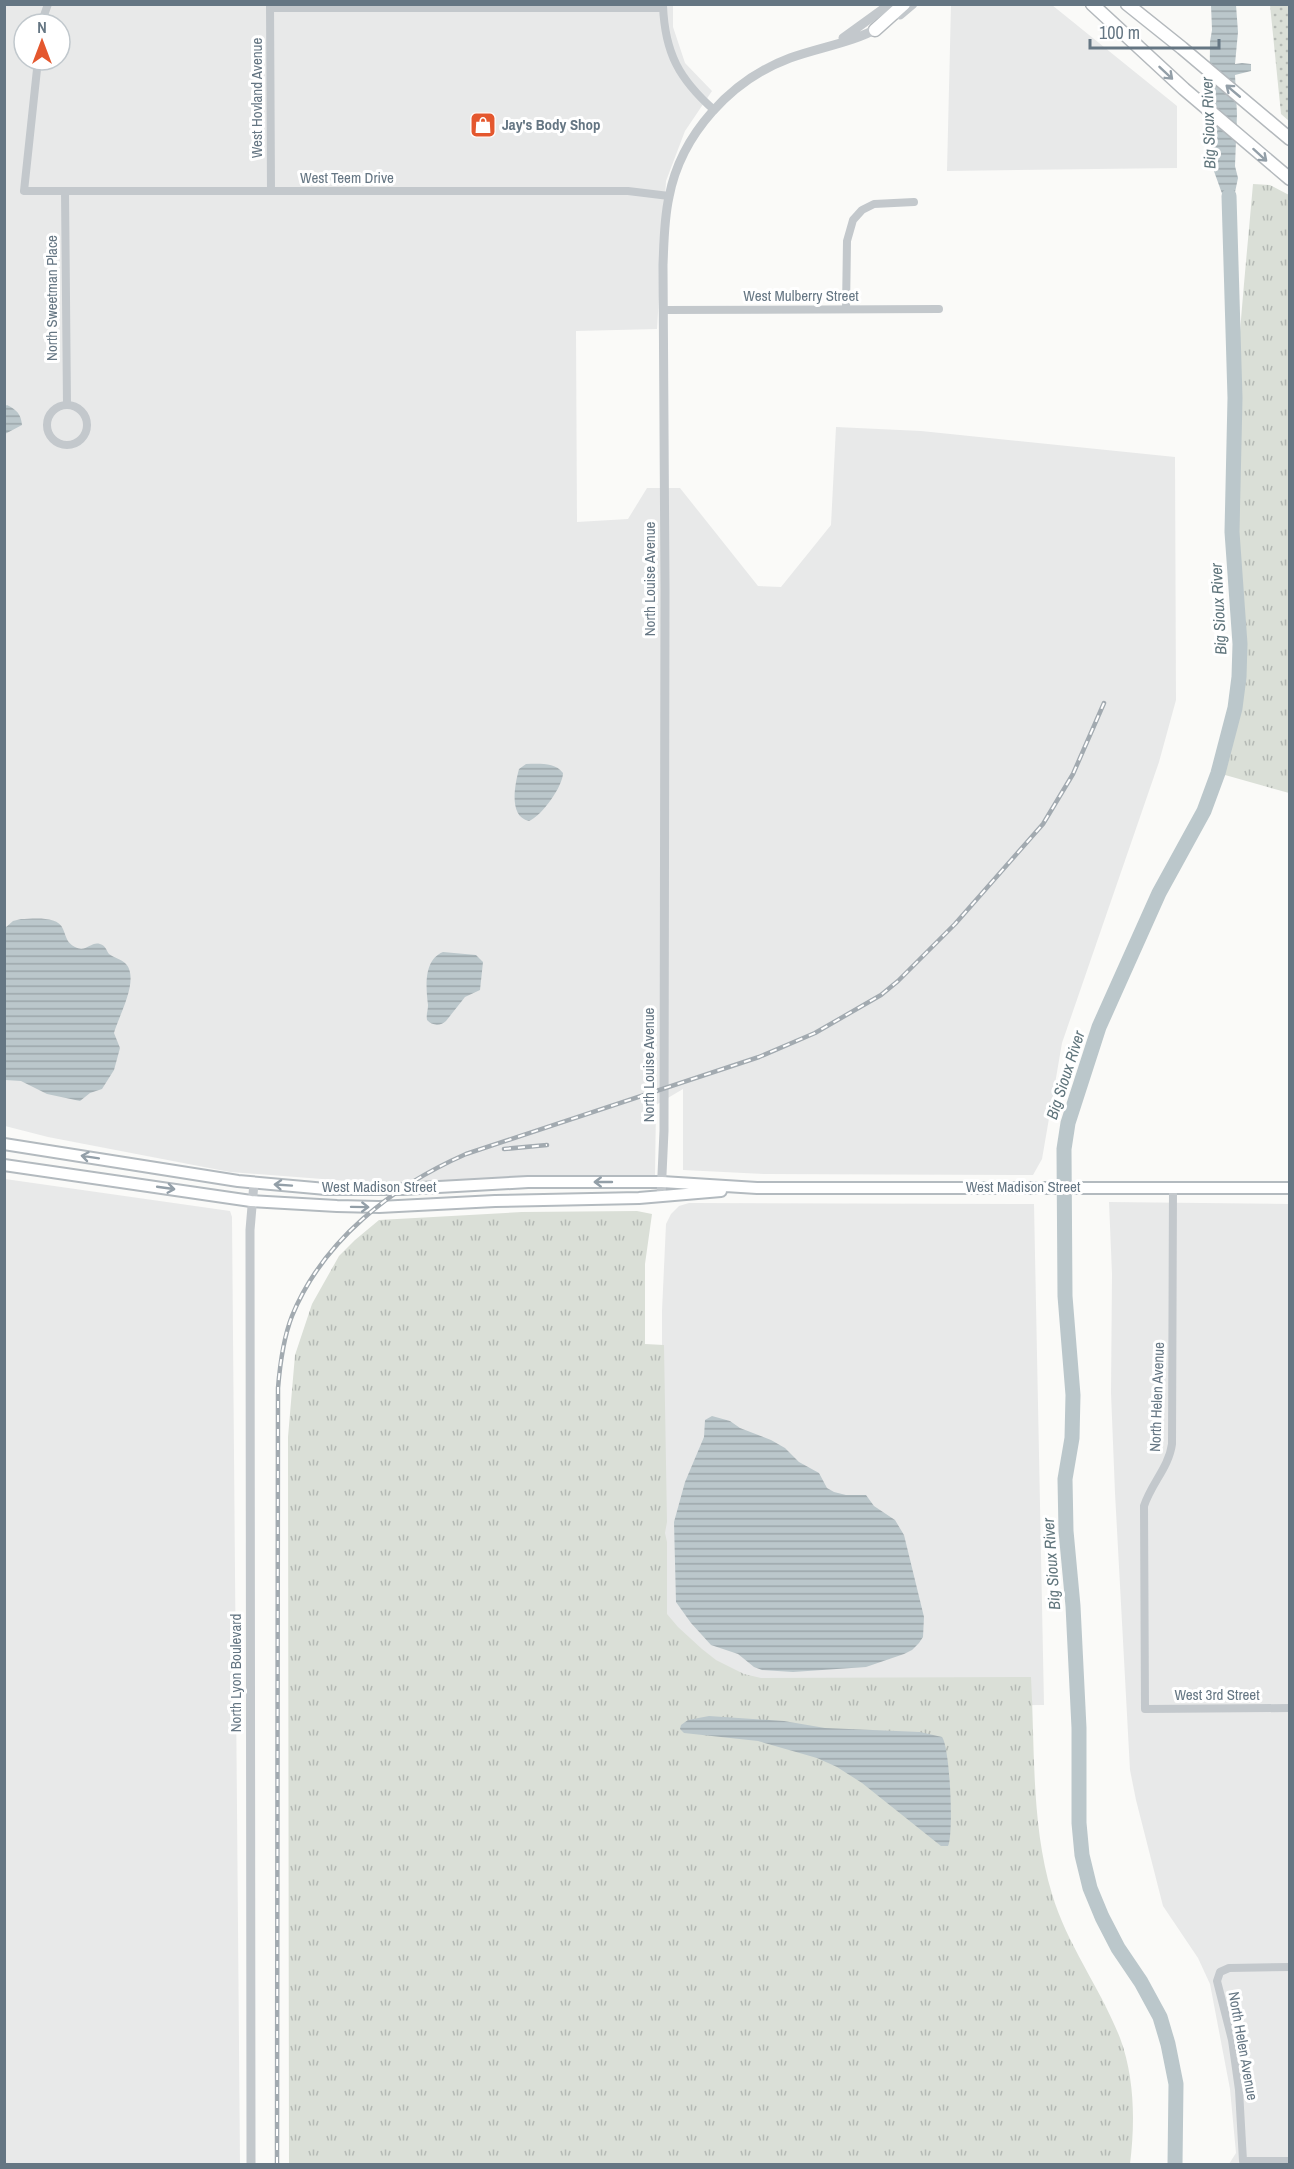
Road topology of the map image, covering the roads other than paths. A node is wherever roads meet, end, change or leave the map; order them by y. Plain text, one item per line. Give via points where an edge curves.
1 (890, 4) edge
2 (904, 4) edge
3 (913, 4) edge
4 (1092, 4) edge
5 (1127, 4) edge
6 (270, 6) edge
7 (663, 6) edge
8 (875, 30) junction
9 (831, 46) junction
10 (37, 72) edge
11 (714, 110) junction
12 (1290, 140) edge
13 (1290, 179) edge
14 (65, 191) junction
15 (271, 191) junction
16 (669, 196) junction
17 (914, 202) dead end
18 (846, 309) junction
19 (939, 309) dead end
20 (663, 310) junction
21 (67, 405) junction
22 (4, 1144) edge
23 (4, 1165) edge
24 (662, 1182) junction
25 (254, 1183) junction
26 (1173, 1187) junction
27 (757, 1188) junction
28 (1290, 1188) edge
29 (661, 1196) junction
30 (251, 1201) junction
31 (1290, 1708) edge
32 (1145, 1709) joint
33 (1290, 1967) edge
34 (1290, 2161) edge
35 (251, 2164) edge

1 - 9 street, North Louise Avenue
2 - 8 highway
3 - 8 street, North Louise Avenue
4 -> 13 highway
12 -> 5 highway
6 - 7 street
6 - 15 street, West Hovland Avenue
7 - 11 street via 666,39 679,71 692,90
8 - 9 street, North Louise Avenue
9 - 11 street, North Louise Avenue via 764,70 738,86
10 - 14 street, West Teem Drive via 24,191
11 - 16 street, North Louise Avenue via 687,149
14 - 15 street, West Teem Drive
14 - 21 street, North Sweetman Place
15 - 16 street, West Teem Drive via 628,191
16 - 20 street, North Louise Avenue
17 - 18 street via 874,204 853,220 847,240
18 - 19 street, West Mulberry Street
18 - 20 street, West Mulberry Street
20 - 24 street, North Louise Avenue
21 - 21 street via 54,410 47,421 49,434 65,445 83,438 87,426 84,413
25 -> 22 main road, West Madison Street
23 -> 30 main road, West Madison Street
24 -> 25 main road, West Madison Street via 528,1182 386,1189
24 - 27 main road, West Madison Street
24 - 29 street, North Louise Avenue
25 - 30 street, North Lyon Boulevard
26 - 27 main road, West Madison Street
26 - 28 main road, West Madison Street
26 - 32 street, North Helen Avenue via 1172,1444 1166,1465 1144,1506
27 - 29 main road, West Madison Street
30 -> 29 main road, West Madison Street via 379,1207
30 - 35 street, North Lyon Boulevard
31 - 32 street, West 3rd Street
33 - 34 street, North Helen Avenue via 1235,1968 1220,1972 1217,1981 1232,2040 1243,2161

